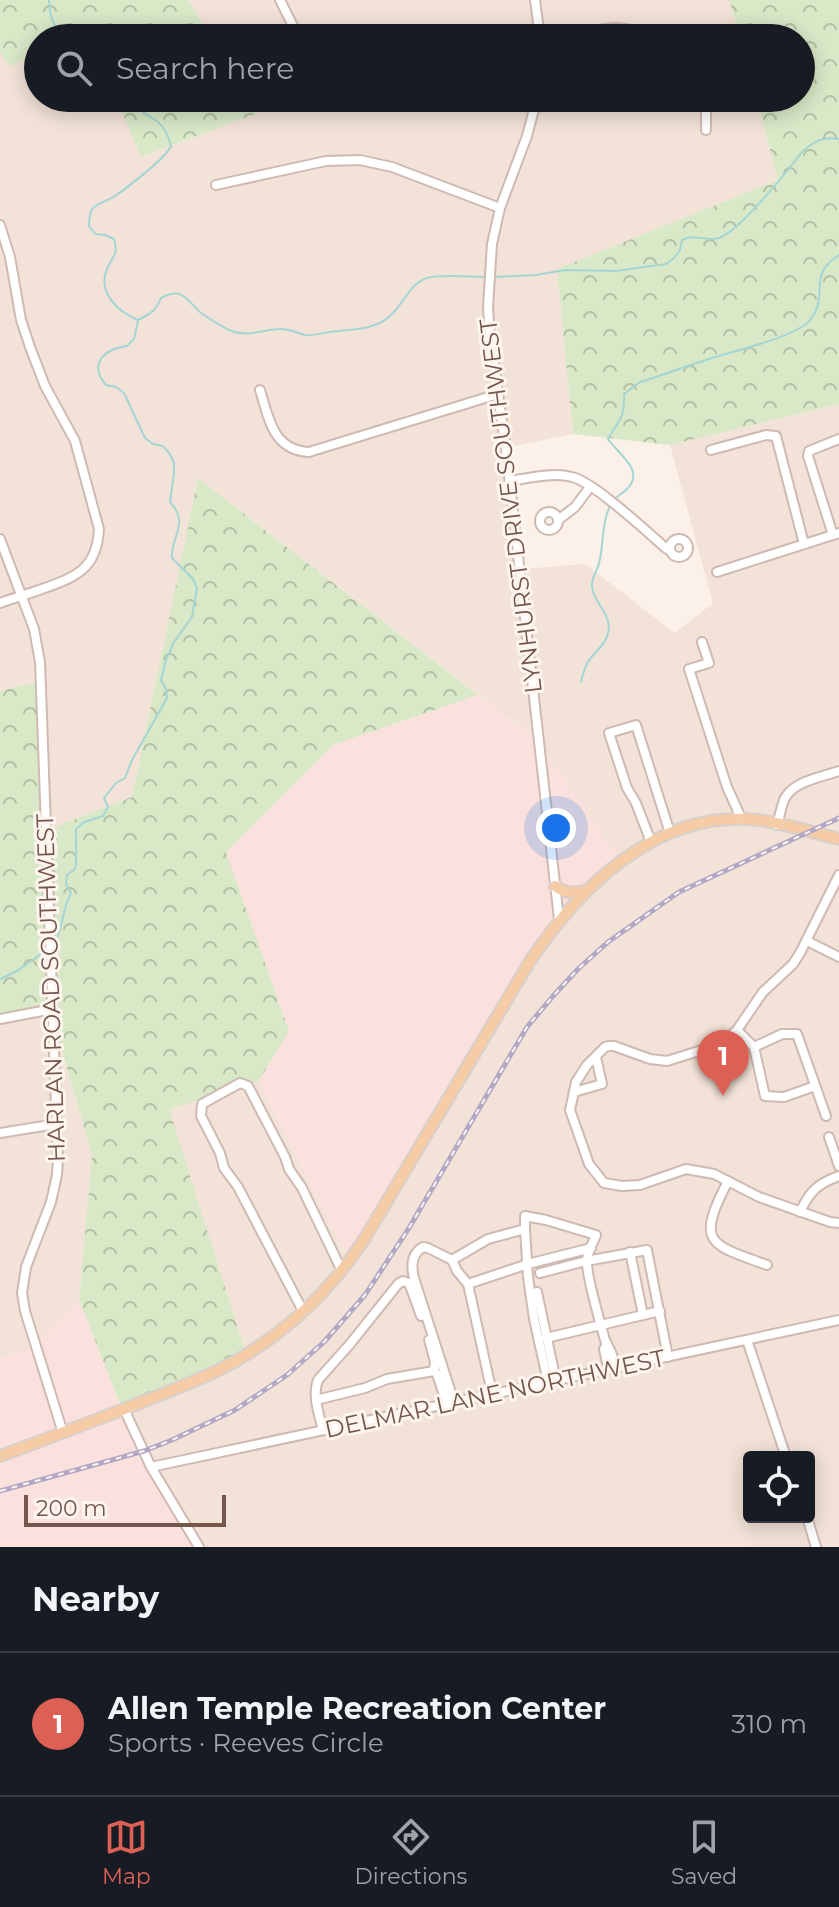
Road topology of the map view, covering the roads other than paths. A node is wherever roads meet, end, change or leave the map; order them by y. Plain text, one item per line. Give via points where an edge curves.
1 (280, 0) edge
2 (535, 0) edge
3 (292, 24) edge
4 (538, 24) edge
5 (533, 112) edge
6 (706, 112) edge
7 (706, 130) dead end
8 (216, 185) dead end
9 (500, 208) junction
10 (0, 225) edge
11 (260, 390) dead end
12 (498, 394) junction
13 (839, 439) edge
14 (711, 450) dead end
15 (510, 481) junction
16 (590, 487) junction
17 (558, 520) dead end
18 (836, 534) edge
19 (0, 539) edge
20 (804, 544) junction
21 (670, 549) dead end
22 (717, 572) dead end
23 (22, 596) junction
24 (0, 603) edge
25 (702, 642) dead end
26 (839, 771) edge
27 (742, 820) junction
28 (777, 825) junction
29 (670, 833) junction
30 (839, 839) edge
31 (651, 842) junction
32 (839, 875) edge
33 (555, 886) junction
34 (586, 891) junction
35 (559, 919) junction
36 (807, 941) junction
37 (839, 957) edge
38 (52, 1011) junction
39 (0, 1019) edge
40 (737, 1030) junction
41 (754, 1047) junction
42 (596, 1057) junction
43 (815, 1086) junction
44 (574, 1092) junction
45 (826, 1116) dead end
46 (56, 1124) junction
47 (0, 1133) edge
48 (829, 1137) dead end
49 (839, 1166) edge
50 (839, 1176) edge
51 (728, 1181) junction
52 (800, 1212) junction
53 (839, 1223) edge
54 (525, 1229) junction
55 (591, 1248) junction
56 (630, 1252) junction
57 (452, 1260) junction
58 (586, 1261) junction
59 (528, 1264) junction
60 (767, 1265) dead end
61 (342, 1271) junction
62 (540, 1273) dead end
63 (468, 1284) junction
64 (537, 1292) dead end
65 (303, 1311) junction
66 (660, 1311) junction
67 (643, 1315) junction
68 (839, 1320) edge
69 (601, 1325) junction
70 (546, 1338) junction
71 (747, 1340) junction
72 (668, 1357) junction
73 (612, 1369) junction
74 (434, 1371) junction
75 (552, 1381) junction
76 (492, 1393) junction
77 (316, 1400) junction
78 (451, 1403) junction
79 (124, 1409) junction
80 (323, 1430) junction
81 (63, 1433) junction
82 (784, 1451) edge
83 (0, 1456) edge
84 (151, 1467) junction
85 (809, 1523) edge
86 (199, 1547) edge
87 (816, 1547) edge

1 - 3 street
2 - 4 street
5 - 9 street, LYNHURST DRIVE SOUTHWEST
6 - 7 street
8 - 9 street via 326,161 360,160
9 - 12 street, LYNHURST DRIVE SOUTHWEST via 488,307
10 - 23 street via 21,320 45,386 75,441 99,529 95,553 81,571
11 - 12 street via 279,440 309,452
12 - 15 street, LYNHURST DRIVE SOUTHWEST
13 - 18 street via 808,456
14 - 20 street via 776,436
15 - 16 street via 569,475
15 - 33 street, LYNHURST DRIVE SOUTHWEST
16 - 17 street
16 - 21 street
18 - 20 street
19 - 23 street, HARLAN ROAD SOUTHWEST
20 - 22 street
23 - 24 street
23 - 38 street, HARLAN ROAD SOUTHWEST via 40,662
25 - 27 street via 709,663 689,669
26 - 28 street via 793,789
27 - 28 main road
27 - 29 main road
28 - 30 main road
29 - 31 main road
29 - 31 street via 636,725 609,733
31 - 34 main road
32 - 36 street
33 - 34 main road via 564,892
33 - 35 street, LYNHURST DRIVE SOUTHWEST
34 - 35 main road
35 - 61 main road
36 - 37 street
36 - 40 street
38 - 39 street
38 - 46 street, HARLAN ROAD SOUTHWEST
40 - 41 street
40 - 42 street via 721,1044 667,1061 614,1046
41 - 43 street via 782,1034 797,1034
41 - 43 street via 765,1096 784,1097
42 - 44 street
42 - 44 street via 602,1084
43 - 45 street
44 - 51 street via 570,1110 589,1164 604,1183 640,1185 686,1169
46 - 47 street
46 - 81 street, HARLAN ROAD SOUTHWEST via 57,1175 22,1293
48 - 49 street
50 - 52 street via 814,1188
51 - 52 street
51 - 60 street via 710,1223 711,1233 727,1251
52 - 53 street
54 - 55 street via 525,1216 582,1230 596,1235
54 - 57 street via 488,1239
54 - 59 street
55 - 58 street
55 - 59 street
56 - 58 street
56 - 66 street via 647,1250
56 - 67 street
57 - 63 street
57 - 78 street via 423,1247 415,1253 412,1270
58 - 62 street
58 - 69 street
59 - 63 street
59 - 75 street via 534,1319
61 - 65 main road
61 - 65 street via 248,1086 240,1083 202,1104 201,1116 224,1168
63 - 76 street
64 - 70 street
65 - 79 main road via 220,1369
66 - 67 street
66 - 72 street
67 - 69 street
68 - 71 street, DELMAR LANE NORTHWEST
69 - 70 street
69 - 73 street
70 - 75 street
71 - 72 street, DELMAR LANE NORTHWEST
71 - 82 street
72 - 73 street, DELMAR LANE NORTHWEST
73 - 75 street, DELMAR LANE NORTHWEST
74 - 77 street
74 - 77 street via 427,1333 409,1283 403,1281 318,1380
74 - 78 street
75 - 76 street, DELMAR LANE NORTHWEST
76 - 78 street, DELMAR LANE NORTHWEST
77 - 80 street
78 - 80 street, DELMAR LANE NORTHWEST
79 - 81 main road
79 - 84 street
80 - 84 street, DELMAR LANE NORTHWEST
81 - 83 main road
84 - 86 street
85 - 87 street

